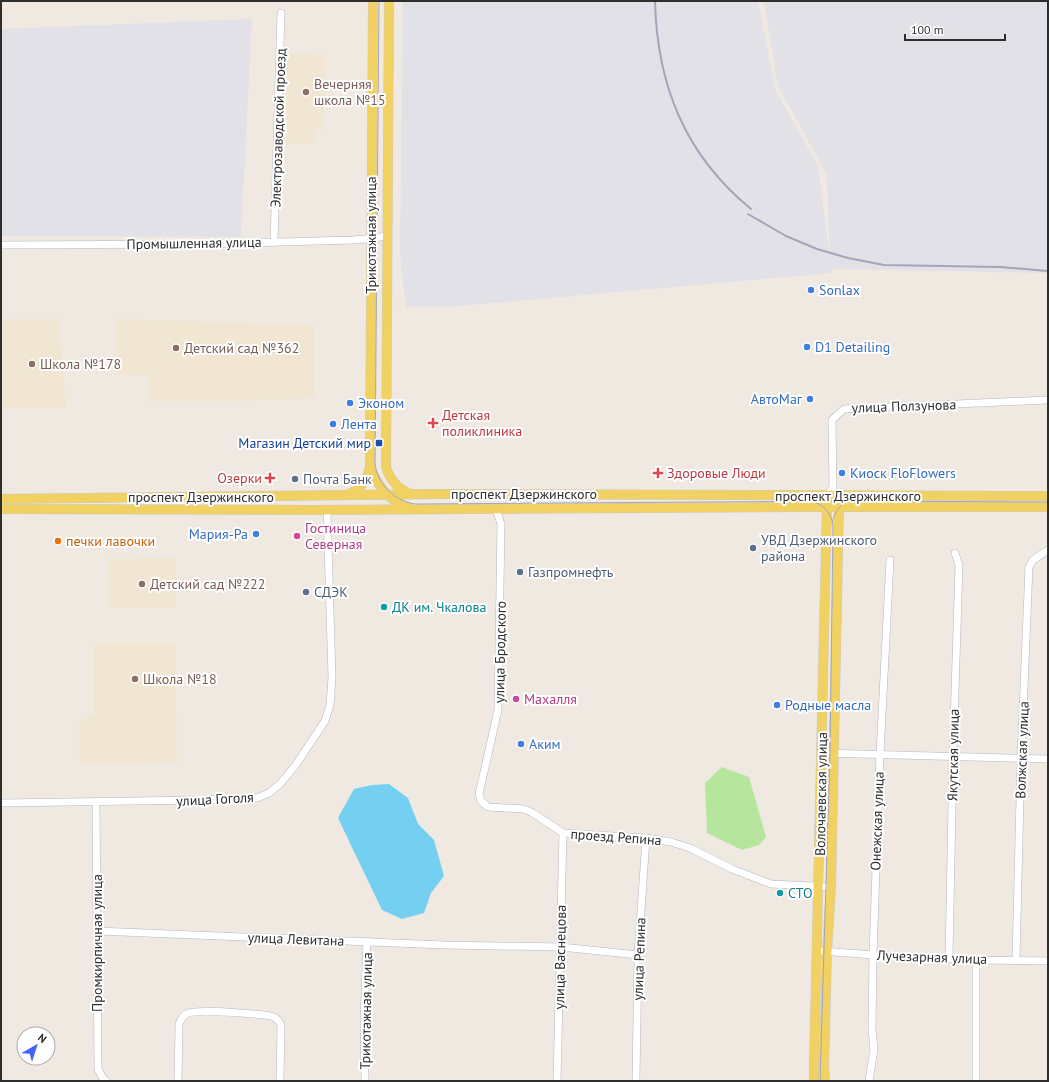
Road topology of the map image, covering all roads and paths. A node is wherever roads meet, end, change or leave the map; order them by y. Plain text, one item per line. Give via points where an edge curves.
1 (373, 1) edge
2 (389, 1) edge
3 (281, 13) dead end
4 (386, 236) junction
5 (371, 239) junction
6 (274, 242) junction
7 (1, 245) edge
8 (1048, 400) edge
9 (370, 468) junction
10 (386, 468) junction
11 (379, 485) junction
12 (833, 487) junction
13 (412, 495) junction
14 (343, 496) junction
15 (370, 496) junction
16 (388, 496) junction
17 (827, 496) junction
18 (840, 496) junction
19 (1048, 496) edge
20 (1, 499) edge
21 (828, 507) junction
22 (839, 507) junction
23 (1048, 507) edge
24 (1, 509) edge
25 (496, 509) junction
26 (327, 510) junction
27 (345, 510) junction
28 (416, 510) junction
29 (1048, 550) edge
30 (955, 553) dead end
31 (890, 560) dead end
32 (822, 753) junction
33 (834, 753) junction
34 (880, 754) junction
35 (953, 756) junction
36 (1021, 758) junction
37 (1048, 759) edge
38 (479, 794) joint
39 (96, 802) junction
40 (1, 803) edge
41 (563, 833) junction
42 (646, 838) junction
43 (819, 887) junction
44 (831, 887) junction
45 (97, 931) junction
46 (367, 941) junction
47 (561, 947) junction
48 (817, 951) junction
49 (827, 951) junction
50 (638, 955) junction
51 (873, 955) junction
52 (949, 958) junction
53 (1016, 959) junction
54 (976, 960) junction
55 (1048, 960) edge
56 (106, 1081) edge
57 (178, 1081) edge
58 (280, 1081) edge
59 (365, 1081) edge
60 (557, 1081) edge
61 (636, 1081) edge
62 (814, 1081) edge
63 (825, 1081) edge
64 (870, 1081) edge
65 (976, 1081) edge

1 - 5 main road, Трикотажная улица
2 - 4 main road, Трикотажная улица
3 - 6 street, Электрозаводской проезд
4 - 5 street, Промышленная улица
4 - 10 main road, Трикотажная улица
5 - 6 street, Промышленная улица
5 - 9 main road, Трикотажная улица
6 - 7 street, Промышленная улица
8 - 12 street, улица Ползунова via 844,409 832,420
9 - 11 main road
9 - 14 main road via 365,482 355,492
10 - 11 main road
10 - 13 main road via 394,485
11 - 15 main road
11 - 16 main road
12 - 17 street
12 - 18 street
13 - 16 main road, проспект Дзержинского
13 - 17 main road, проспект Дзержинского
14 - 15 main road, проспект Дзержинского
14 - 20 main road, проспект Дзержинского
15 - 16 main road, проспект Дзержинского
15 - 27 main road
16 - 28 main road
17 - 18 main road, проспект Дзержинского
17 - 21 main road, Волочаевская улица
18 - 19 main road, проспект Дзержинского
18 - 22 main road, Волочаевская улица
21 - 22 main road, проспект Дзержинского
21 - 25 main road, проспект Дзержинского
21 - 32 main road, Волочаевская улица
22 - 23 main road, проспект Дзержинского
22 - 33 main road, Волочаевская улица
24 - 26 main road, проспект Дзержинского
25 - 28 main road, проспект Дзержинского
25 - 38 street, улица Бродского via 501,524 498,710
26 - 27 main road, проспект Дзержинского
26 - 39 street, улица Гоголя via 332,678 330,705 325,721 280,784 257,798
27 - 28 main road, проспект Дзержинского
29 - 36 street, Волжская улица via 1033,560 1028,567
30 - 35 street, Якутская улица via 959,565
31 - 34 street, Онежская улица
32 - 33 street
32 - 43 main road, Волочаевская улица
33 - 34 street
33 - 44 main road, Волочаевская улица
34 - 35 street
34 - 51 street, Онежская улица
35 - 36 street
35 - 52 street, Якутская улица
36 - 37 street
36 - 53 street, Волжская улица
38 - 41 street, проезд Репина via 481,801 488,807 524,809
39 - 40 street, улица Гоголя
39 - 45 street, Промкирпичная улица
41 - 42 street, проезд Репина
41 - 47 street, улица Васнецова
42 - 43 street, проезд Репина via 690,848 732,869 771,884
42 - 50 street, улица Репина
43 - 44 street, проезд Репина
43 - 48 main road, Волочаевская улица
44 - 49 main road, Волочаевская улица
45 - 46 street, улица Левитана
45 - 56 street, Промкирпичная улица via 98,1069
46 - 47 street, улица Левитана
46 - 59 street, Трикотажная улица
47 - 50 street, улица Левитана
47 - 60 street, улица Васнецова
48 - 49 street, Лучезарная улица
48 - 62 main road, Волочаевская улица
49 - 51 street, Лучезарная улица
49 - 63 main road, Волочаевская улица
50 - 61 street, улица Репина
51 - 52 street, Лучезарная улица
51 - 64 street, Онежская улица via 874,1049
52 - 54 street, Лучезарная улица
53 - 54 street, Лучезарная улица
53 - 55 street, Лучезарная улица
54 - 65 street
57 - 58 street via 179,1024 185,1014 197,1011 265,1015 278,1019 281,1025

